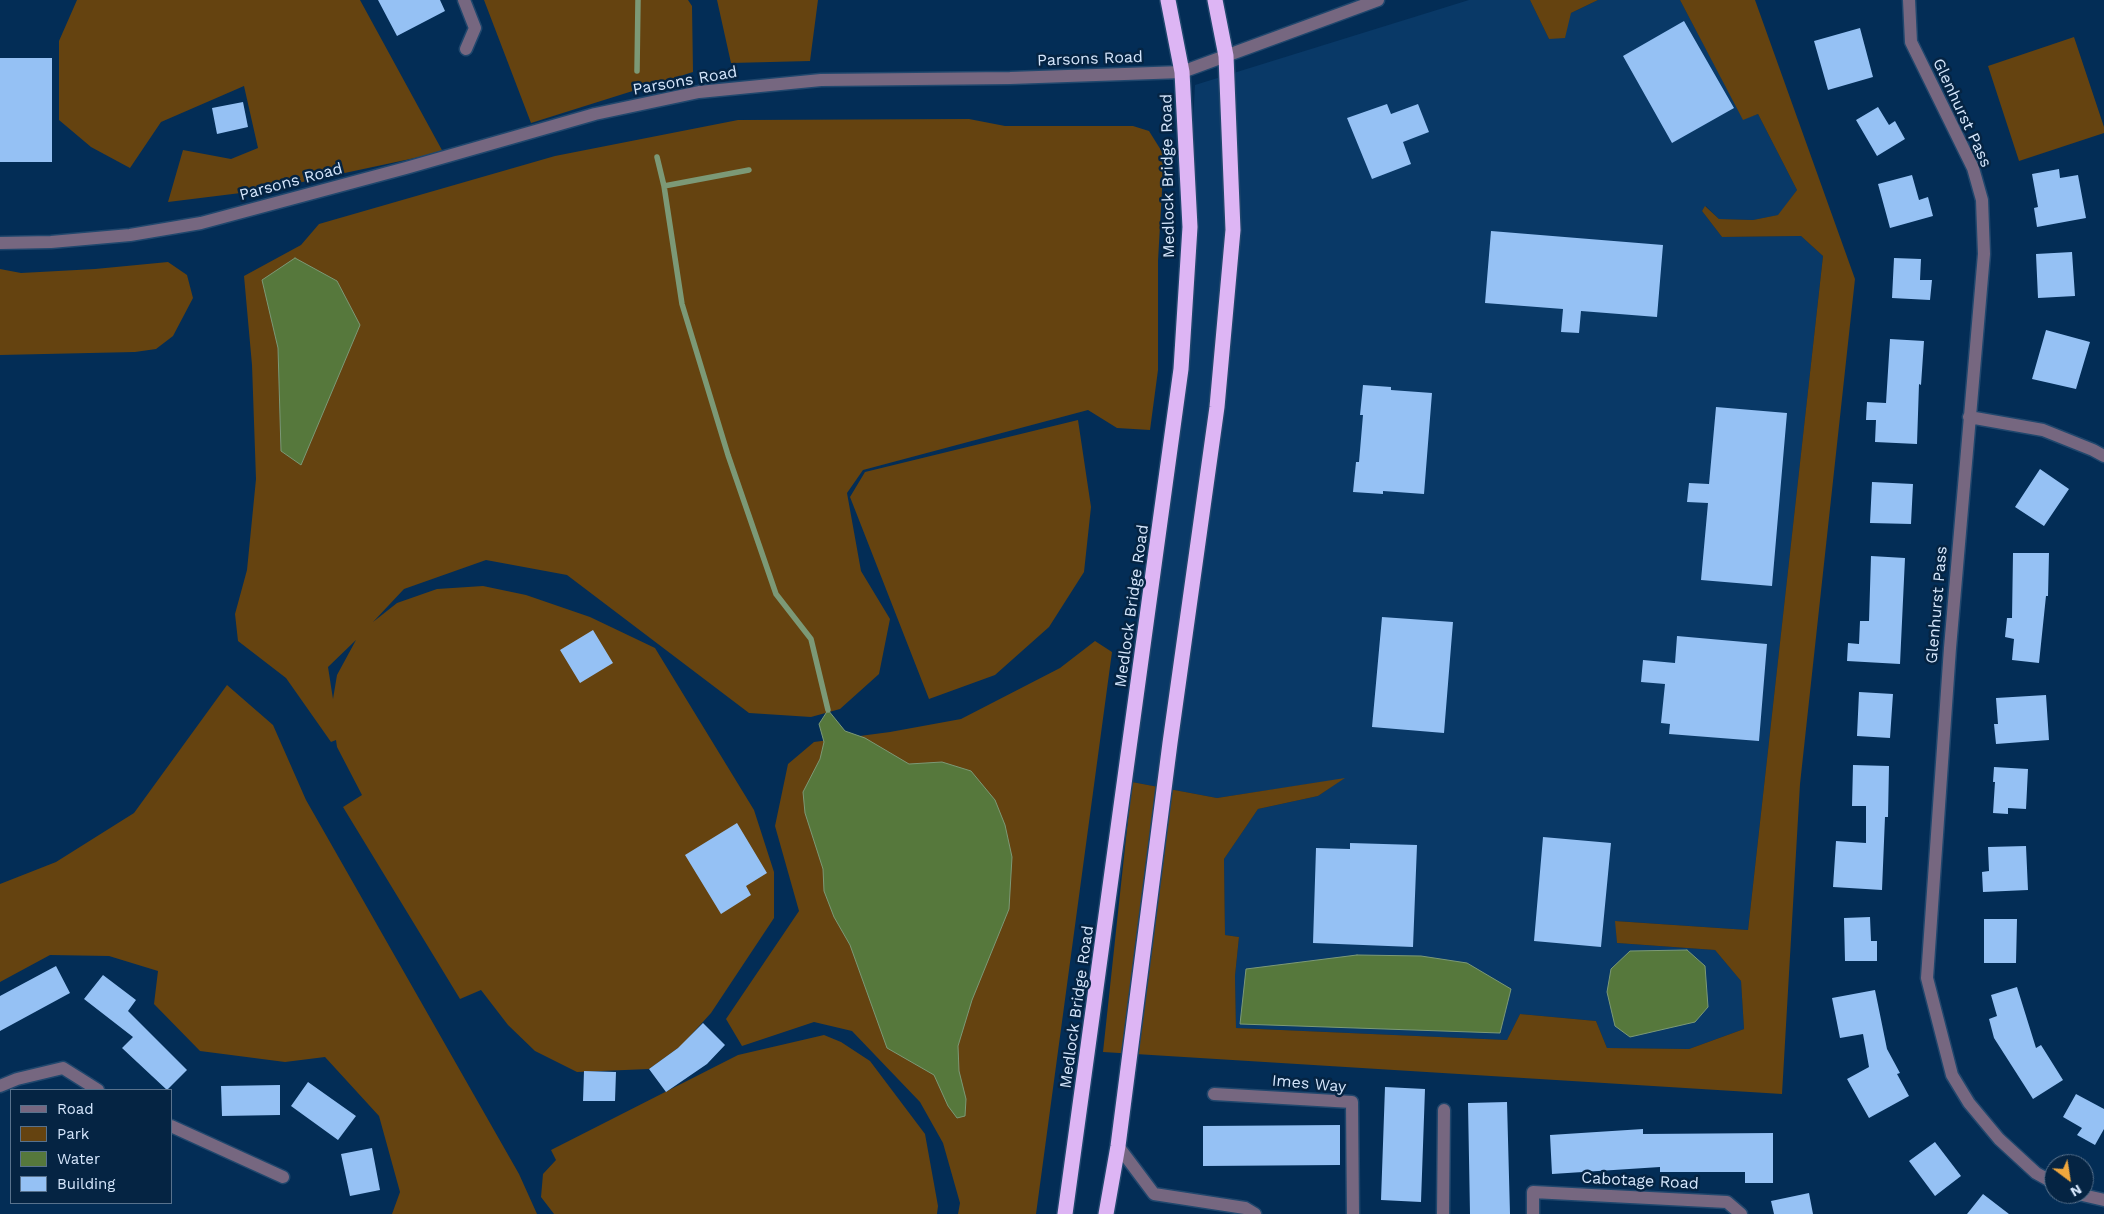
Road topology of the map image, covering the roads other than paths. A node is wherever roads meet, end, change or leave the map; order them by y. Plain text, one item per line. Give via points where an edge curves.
1 (464, 0) edge
2 (1168, 0) edge
3 (1215, 0) edge
4 (1378, 0) edge
5 (1909, 0) edge
6 (466, 49) dead end
7 (1226, 56) junction
8 (1182, 72) junction
9 (0, 243) edge
10 (1969, 417) junction
11 (2104, 456) edge
12 (0, 1086) edge
13 (96, 1089) edge
14 (1214, 1094) dead end
15 (1444, 1110) dead end
16 (172, 1126) edge
17 (1118, 1146) junction
18 (283, 1177) dead end
19 (2044, 1177) edge
20 (1066, 1214) edge
21 (1106, 1214) edge
22 (1255, 1214) edge
23 (1353, 1214) edge
24 (1443, 1214) edge
25 (1533, 1214) edge
26 (1741, 1214) edge

1 - 6 street via 475,28
2 - 8 highway, Medlock Bridge Road
3 - 7 highway
4 - 7 street, Parsons Road
5 - 10 street, Glenhurst Pass via 1911,42 1972,168 1982,200 1984,254
7 - 8 street, Parsons Road
7 - 17 highway via 1233,230 1217,407
8 - 9 street, Parsons Road via 821,80 709,91 595,114 201,223 130,235
8 - 20 highway, Medlock Bridge Road via 1190,227 1181,369
10 - 11 street via 2043,430
10 - 19 street, Glenhurst Pass via 1926,978 1952,1076 1999,1139
12 - 13 street via 63,1068
14 - 23 street, Imes Way via 1352,1102
15 - 24 street
16 - 18 street
17 - 21 highway
17 - 22 street via 1154,1194 1245,1208
25 - 26 street, Cabotage Road via 1533,1192 1727,1202

